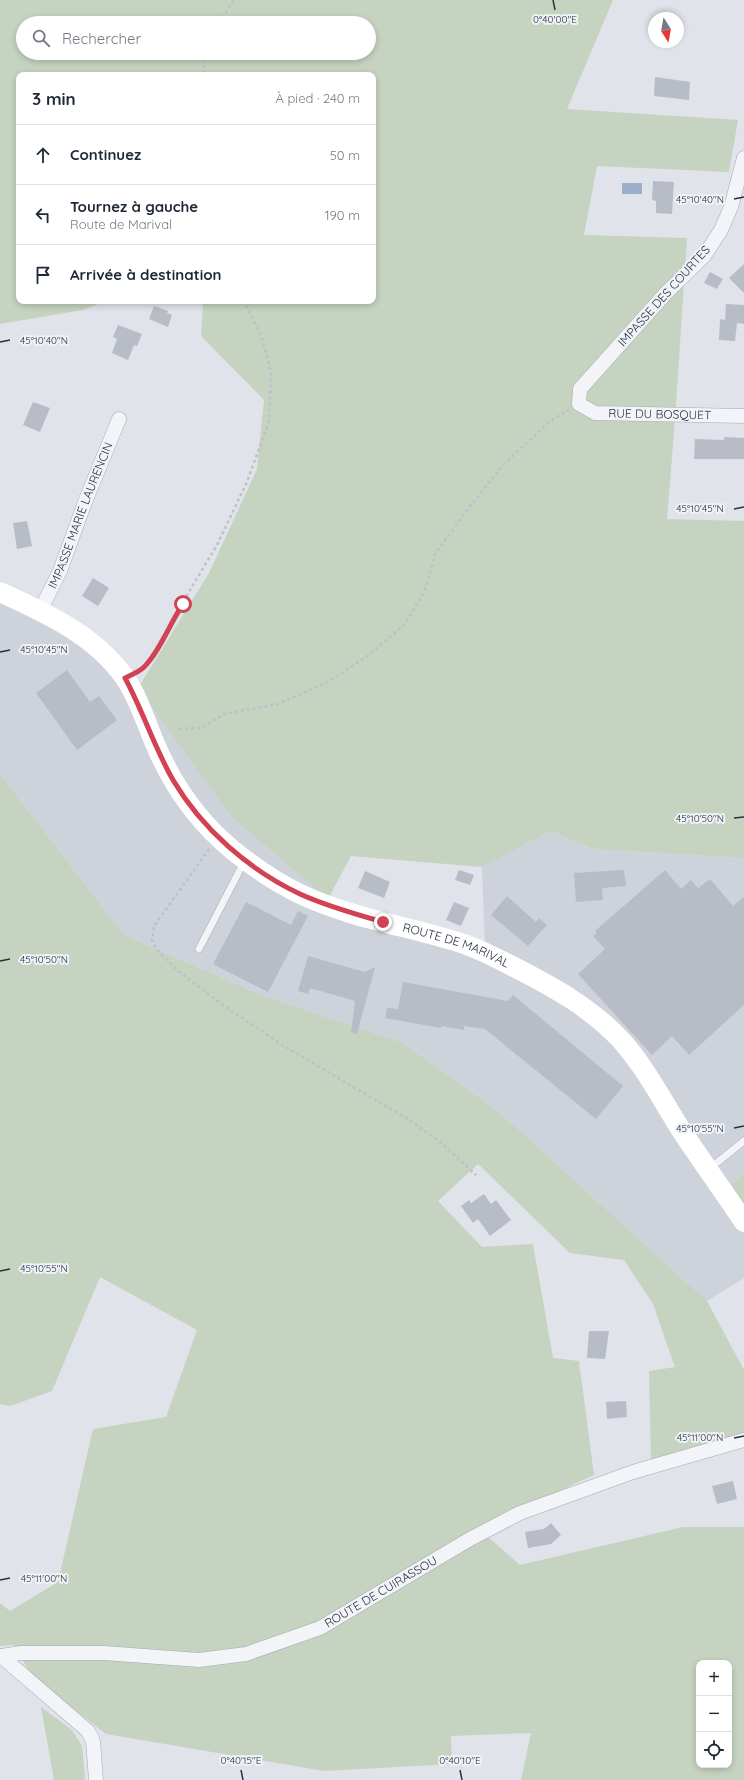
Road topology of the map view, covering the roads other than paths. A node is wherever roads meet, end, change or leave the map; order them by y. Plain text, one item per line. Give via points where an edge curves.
1 (744, 158) edge
2 (579, 404) joint
3 (744, 416) edge
4 (119, 420) dead end
5 (0, 592) edge
6 (40, 611) junction
7 (246, 860) junction
8 (199, 948) dead end
9 (744, 1141) edge
10 (708, 1170) junction
11 (744, 1222) edge
12 (744, 1440) edge
13 (0, 1656) edge
14 (96, 1780) edge

1 - 2 street, IMPASSE DES COURTES via 731,207 721,230 704,256 666,293 580,389
2 - 3 street, RUE DU BOSQUET via 595,413
4 - 6 street, IMPASSE MARIE LAURENCIN via 60,571
5 - 6 main road, ROUTE DE MARIVAL
6 - 7 main road, ROUTE DE MARIVAL via 87,639 125,678 172,779 194,811 218,837
7 - 8 lane
7 - 10 main road, ROUTE DE MARIVAL via 300,894 356,914 470,946 543,982 578,1003 605,1024 636,1058
9 - 10 lane
10 - 11 main road, ROUTE DE MARIVAL
12 - 13 street, ROUTE DE CUIRASSOU via 633,1472 520,1514 470,1538 320,1628 246,1654 200,1660 104,1653 21,1653
13 - 14 street via 88,1731 93,1741

